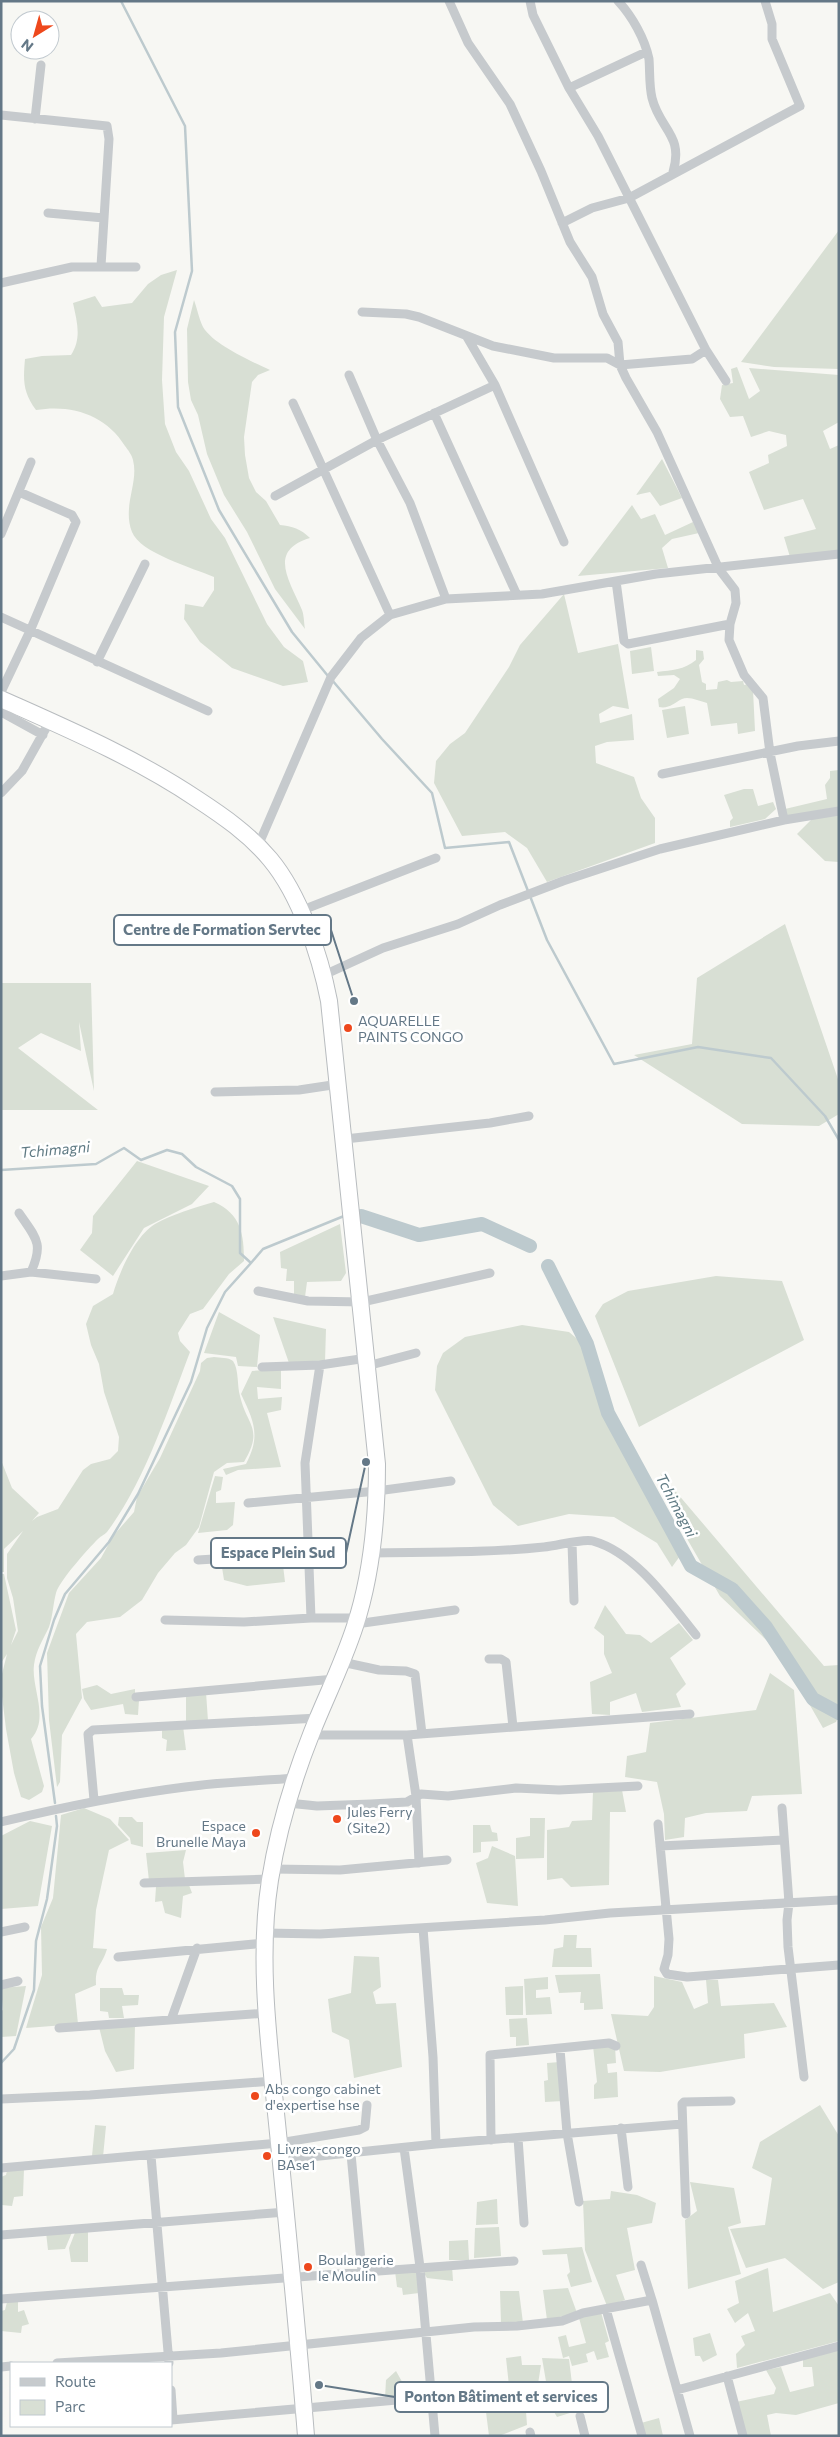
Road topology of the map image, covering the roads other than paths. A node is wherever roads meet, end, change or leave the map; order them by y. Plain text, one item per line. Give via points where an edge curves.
1 (449, 1) edge
2 (530, 1) edge
3 (618, 1) edge
4 (765, 1) edge
5 (646, 52) junction
6 (41, 65) dead end
7 (569, 88) junction
8 (1, 115) edge
9 (35, 120) junction
10 (673, 172) junction
11 (629, 198) junction
12 (48, 213) dead end
13 (104, 218) junction
14 (562, 223) junction
15 (101, 266) junction
16 (136, 267) dead end
17 (1, 283) edge
18 (362, 312) dead end
19 (467, 337) junction
20 (706, 350) junction
21 (620, 365) junction
22 (349, 375) dead end
23 (726, 381) dead end
24 (495, 385) junction
25 (293, 403) dead end
26 (434, 413) junction
27 (378, 440) junction
28 (31, 462) dead end
29 (324, 470) junction
30 (19, 492) junction
31 (275, 496) dead end
32 (1, 534) edge
33 (564, 542) dead end
34 (839, 554) edge
35 (145, 564) dead end
36 (719, 569) junction
37 (616, 581) junction
38 (518, 595) junction
39 (446, 599) junction
40 (390, 615) junction
41 (1, 617) edge
42 (730, 624) junction
43 (30, 631) junction
44 (98, 662) junction
45 (1, 692) edge
46 (1, 698) edge
47 (208, 711) dead end
48 (1, 712) edge
49 (46, 728) junction
50 (839, 741) edge
51 (770, 753) junction
52 (662, 774) dead end
53 (1, 793) edge
54 (839, 811) edge
55 (784, 820) junction
56 (258, 846) junction
57 (436, 858) dead end
58 (300, 911) junction
59 (324, 975) junction
60 (339, 1084) junction
61 (215, 1092) dead end
62 (529, 1116) dead end
63 (345, 1139) junction
64 (19, 1214) dead end
65 (31, 1272) junction
66 (490, 1272) dead end
67 (1, 1276) edge
68 (96, 1279) dead end
69 (258, 1291) dead end
70 (362, 1302) junction
71 (416, 1353) dead end
72 (367, 1362) junction
73 (320, 1366) junction
74 (262, 1367) dead end
75 (451, 1480) dead end
76 (377, 1491) junction
77 (308, 1496) junction
78 (248, 1503) dead end
79 (572, 1543) junction
80 (310, 1553) junction
81 (372, 1553) junction
82 (198, 1560) dead end
83 (574, 1601) dead end
84 (455, 1610) dead end
85 (311, 1618) junction
86 (166, 1620) dead end
87 (357, 1621) junction
88 (696, 1635) dead end
89 (489, 1659) dead end
90 (342, 1662) junction
91 (335, 1678) junction
92 (136, 1697) dead end
93 (690, 1714) dead end
94 (318, 1718) junction
95 (513, 1728) junction
96 (422, 1734) junction
97 (311, 1735) junction
98 (407, 1735) junction
99 (295, 1778) junction
100 (638, 1786) dead end
101 (416, 1796) junction
102 (94, 1800) junction
103 (288, 1803) junction
104 (782, 1808) dead end
105 (1, 1822) edge
106 (658, 1824) dead end
107 (784, 1840) junction
108 (660, 1846) junction
109 (447, 1860) dead end
110 (420, 1863) junction
111 (271, 1874) junction
112 (144, 1884) dead end
113 (839, 1900) edge
114 (789, 1903) junction
115 (666, 1910) junction
116 (25, 1927) dead end
117 (423, 1928) junction
118 (1, 1932) edge
119 (265, 1938) junction
120 (197, 1948) junction
121 (118, 1957) dead end
122 (839, 1965) edge
123 (791, 1968) junction
124 (18, 1981) dead end
125 (1, 1985) edge
126 (268, 2014) junction
127 (171, 2020) junction
128 (59, 2028) dead end
129 (616, 2046) dead end
130 (560, 2048) junction
131 (804, 2077) dead end
132 (273, 2081) junction
133 (1, 2099) edge
134 (731, 2101) dead end
135 (367, 2105) dead end
136 (682, 2124) junction
137 (621, 2128) junction
138 (567, 2133) junction
139 (518, 2138) junction
140 (492, 2140) junction
141 (279, 2143) junction
142 (436, 2144) junction
143 (404, 2148) junction
144 (351, 2154) junction
145 (152, 2156) junction
146 (281, 2160) junction
147 (1, 2168) edge
148 (628, 2187) dead end
149 (579, 2202) dead end
150 (286, 2212) junction
151 (686, 2214) dead end
152 (157, 2222) junction
153 (524, 2223) dead end
154 (1, 2235) edge
155 (514, 2261) dead end
156 (641, 2265) dead end
157 (420, 2267) junction
158 (362, 2272) junction
159 (292, 2277) junction
160 (163, 2288) junction
161 (1, 2299) edge
162 (652, 2300) junction
163 (606, 2309) junction
164 (426, 2332) junction
165 (298, 2345) junction
166 (839, 2346) edge
167 (169, 2359) edge
168 (85, 2362) edge
169 (727, 2376) junction
170 (677, 2390) junction
171 (498, 2391) dead end
172 (431, 2398) junction
173 (304, 2409) junction
174 (580, 2416) dead end
175 (172, 2420) edge
176 (306, 2436) edge
177 (435, 2436) edge
178 (585, 2436) edge
179 (642, 2436) edge
180 (690, 2436) edge
181 (743, 2436) edge

1 - 14 street via 468,43 510,104
2 - 7 street via 533,15
3 - 5 street via 627,11
4 - 10 street via 772,24 772,39 800,106
5 - 7 street
5 - 10 street via 656,111 677,147
6 - 9 street
7 - 11 street
8 - 9 street
9 - 13 street via 107,126
10 - 11 street
11 - 14 street via 592,208
11 - 20 street
12 - 13 street
13 - 15 street
14 - 21 street via 592,277 603,314 618,342
15 - 16 street
15 - 17 street via 72,267
18 - 19 street via 419,317
19 - 21 street via 493,346 554,358 607,358
19 - 24 street
20 - 21 street via 692,359
20 - 23 street
21 - 36 street via 657,432
22 - 27 street
24 - 26 street
24 - 33 street
25 - 29 street
26 - 27 street
26 - 38 street
27 - 29 street
27 - 39 street via 410,504
28 - 30 street
29 - 31 street
29 - 40 street
30 - 32 street
30 - 43 street via 72,515 76,522
34 - 36 street
35 - 44 street
36 - 37 street
36 - 42 street via 735,590
37 - 38 street
37 - 42 street via 624,641 628,644
38 - 39 street
39 - 40 street
40 - 56 street via 361,638 331,677
41 - 43 street
42 - 51 street via 735,657 749,684 762,698
43 - 44 street
43 - 45 street
44 - 47 street
46 - 49 highway
48 - 49 street
49 - 53 street via 19,775
49 - 56 highway via 140,763 175,783 236,826
50 - 51 street
51 - 52 street
51 - 55 street
54 - 55 street
55 - 59 street via 660,849 564,881 458,924 363,955
56 - 58 highway via 280,873
57 - 58 street
58 - 59 highway
59 - 60 highway
60 - 61 street via 299,1090
60 - 63 highway
62 - 63 street
63 - 70 highway
64 - 65 street via 39,1248
65 - 67 street
65 - 68 street
66 - 70 street
69 - 70 street via 308,1301
70 - 72 highway
71 - 72 street
72 - 73 street
72 - 76 highway
73 - 74 street
73 - 77 street via 305,1463
75 - 76 street
76 - 77 street
76 - 81 highway
77 - 78 street
77 - 80 street
79 - 81 street via 510,1550
79 - 83 street
79 - 88 street via 592,1540 621,1556 653,1582
80 - 82 street
80 - 85 street
81 - 87 highway
84 - 87 street
85 - 86 street via 244,1622
85 - 87 street
87 - 90 highway
89 - 95 street via 506,1662
90 - 91 highway
90 - 96 street via 415,1674
91 - 92 street
91 - 94 highway
93 - 95 street
94 - 97 highway
94 - 102 street via 93,1730 88,1734
95 - 96 street
96 - 98 street
97 - 98 street
97 - 99 highway
98 - 101 street
99 - 102 street via 185,1787
99 - 103 highway
100 - 101 street via 559,1790 516,1788 448,1796
101 - 103 street via 407,1802 380,1804 317,1806
101 - 110 street
102 - 105 street
103 - 111 highway
104 - 107 street
106 - 108 street
107 - 108 street
107 - 114 street
108 - 115 street
109 - 110 street
110 - 111 street
111 - 112 street
111 - 119 highway
113 - 114 street
114 - 115 street
114 - 123 street via 786,1920
115 - 117 street
115 - 123 street via 668,1955 664,1969 671,1976
116 - 118 street
117 - 119 street
117 - 142 street
119 - 120 street
119 - 126 highway
120 - 121 street
120 - 127 street
122 - 123 street
123 - 131 street
124 - 125 street
126 - 127 street
126 - 132 highway
127 - 128 street
129 - 130 street via 608,2043
130 - 138 street
130 - 140 street via 490,2055
132 - 133 street
132 - 141 highway
134 - 136 street via 684,2102 681,2107
135 - 141 street via 364,2128
136 - 137 street
136 - 151 street
137 - 138 street
137 - 148 street
138 - 139 street
138 - 149 street
139 - 140 street
139 - 153 street
140 - 142 street
141 - 145 street
141 - 146 highway
142 - 143 street
143 - 144 street
143 - 157 street
144 - 146 street
144 - 158 street
145 - 147 street
145 - 152 street
146 - 150 highway
150 - 152 street
150 - 159 highway
152 - 154 street
152 - 160 street
155 - 157 street
156 - 162 street
157 - 158 street
157 - 164 street
158 - 159 street
159 - 160 street
159 - 165 highway
160 - 161 street
160 - 167 street
162 - 163 street
162 - 170 street
163 - 164 street via 518,2326
163 - 179 street
164 - 165 street
164 - 172 street
165 - 167 street
165 - 173 highway
166 - 169 street
167 - 168 street
169 - 170 street
169 - 181 street
170 - 180 street
171 - 172 street
172 - 173 street
172 - 177 street
173 - 175 street
173 - 176 highway
174 - 178 street

